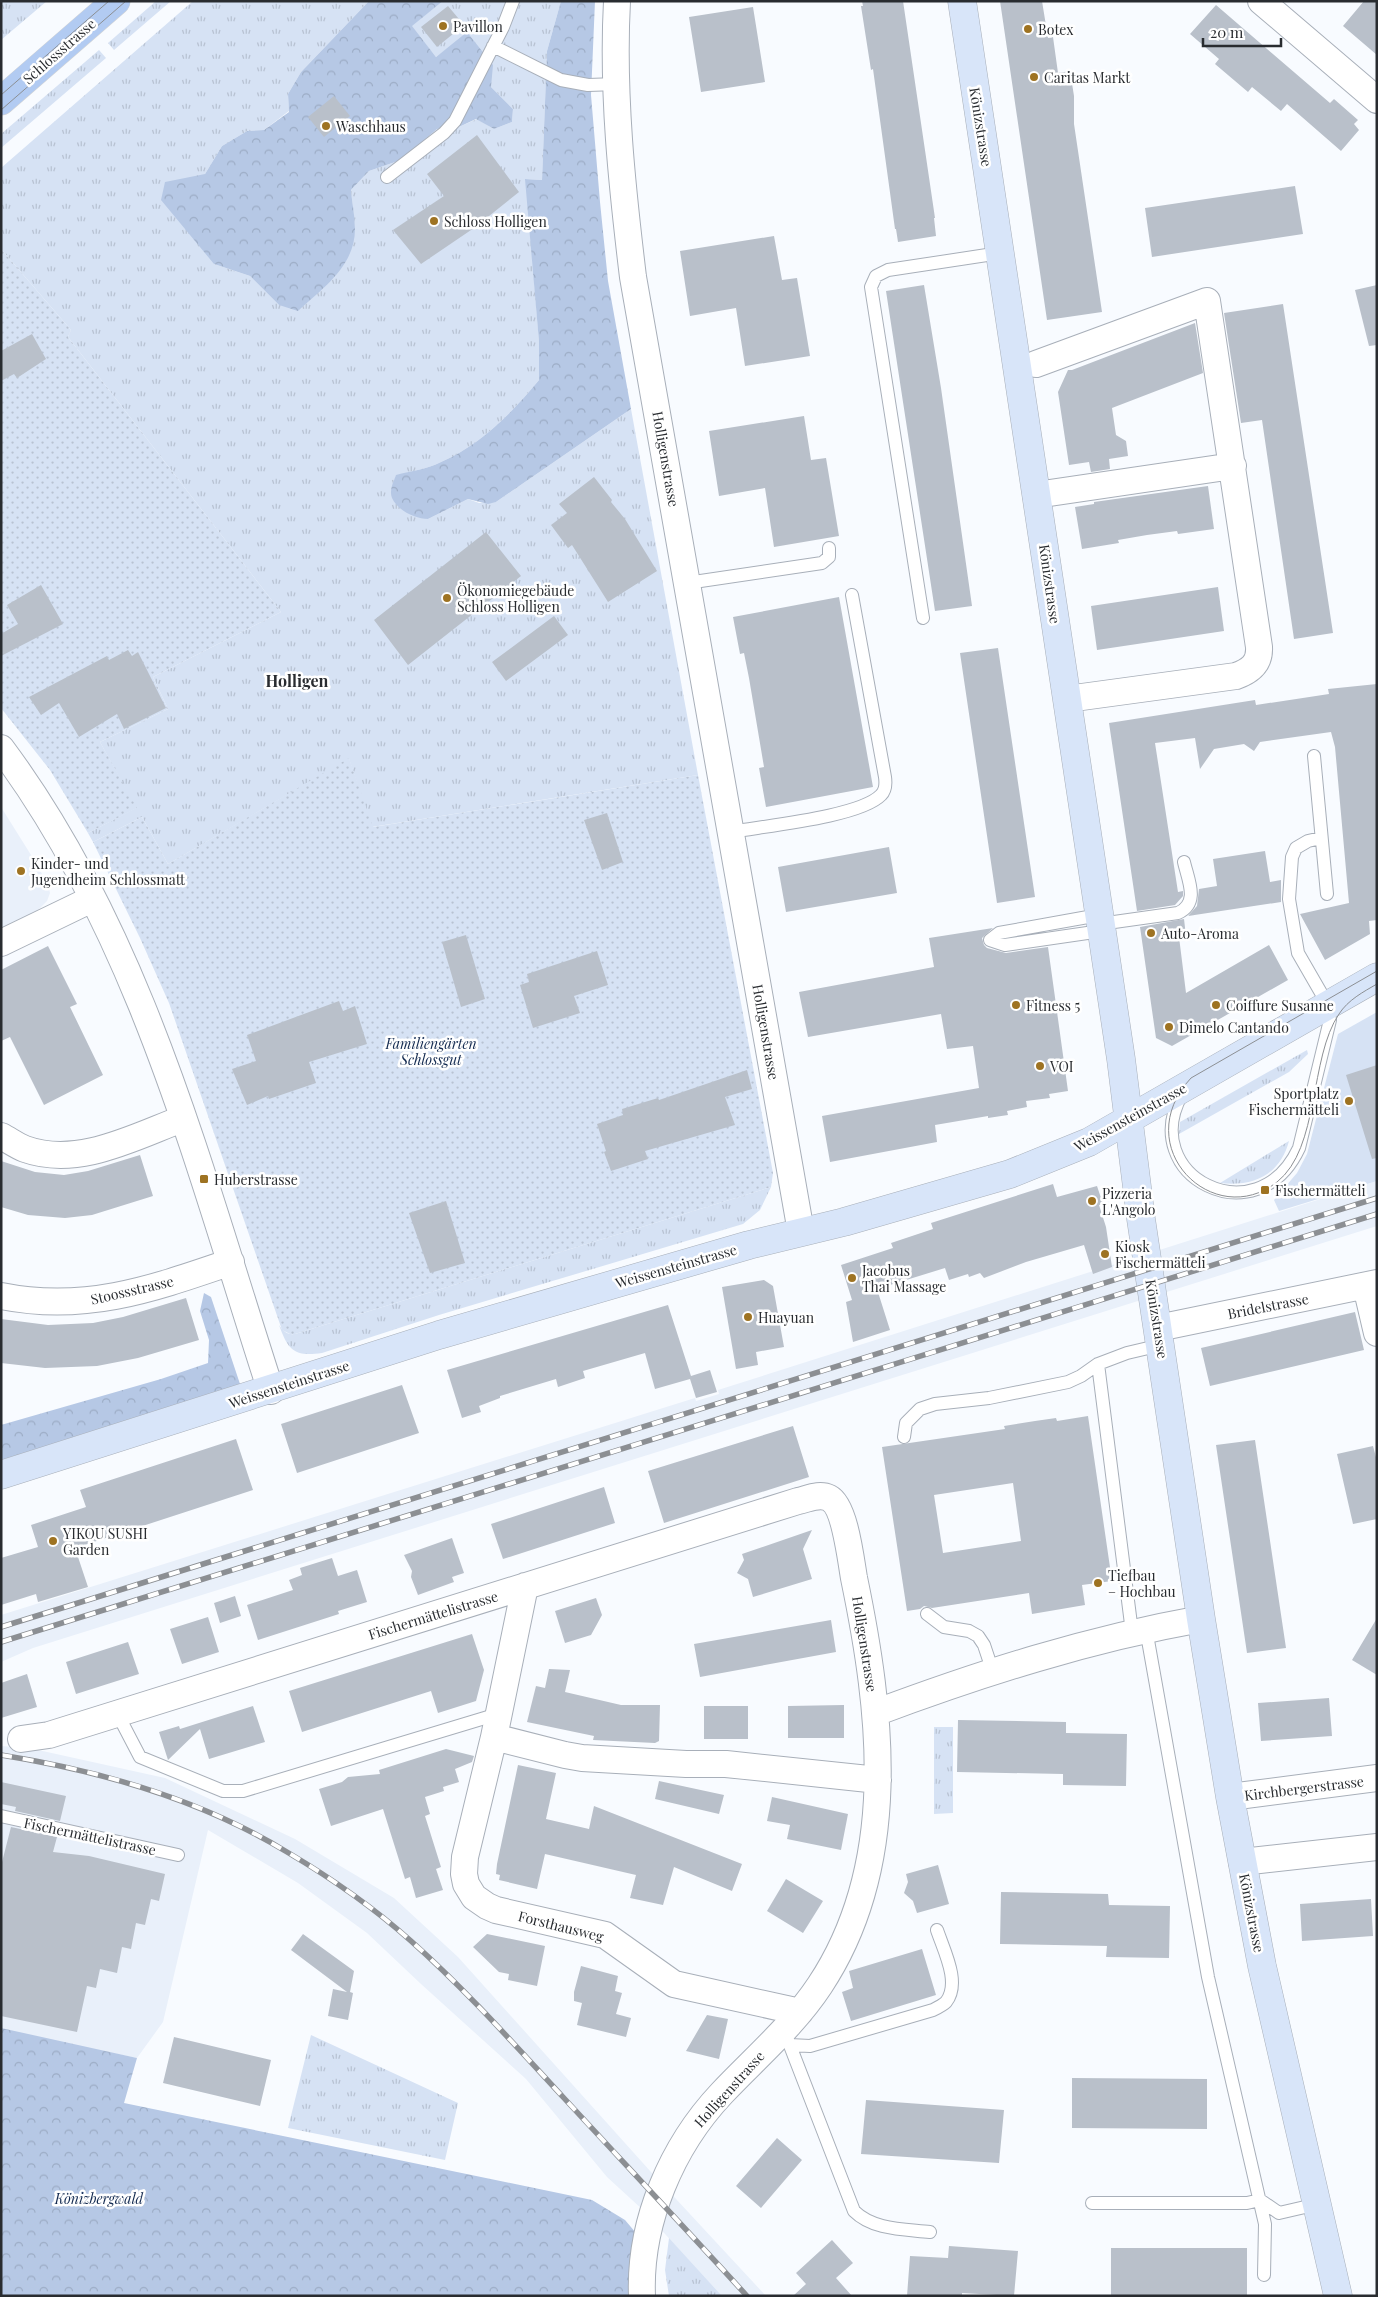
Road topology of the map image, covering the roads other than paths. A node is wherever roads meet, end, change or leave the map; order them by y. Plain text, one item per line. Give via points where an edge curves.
1 (513, 1) edge
2 (617, 1) edge
3 (962, 1) edge
4 (1261, 1) edge
5 (104, 5) edge
6 (493, 46) junction
7 (617, 84) junction
8 (1377, 100) edge
9 (1, 101) edge
10 (387, 177) dead end
11 (1000, 253) junction
12 (1036, 364) dead end
13 (1233, 466) junction
14 (1036, 495) junction
15 (829, 548) dead end
16 (687, 583) junction
17 (852, 595) dead end
18 (923, 618) dead end
19 (1067, 699) junction
20 (1, 748) edge
21 (1314, 756) dead end
22 (731, 832) junction
23 (1322, 838) junction
24 (1184, 862) dead end
25 (1327, 894) dead end
26 (92, 898) junction
27 (1100, 923) junction
28 (1, 943) edge
29 (1377, 977) edge
30 (1328, 1005) junction
31 (1191, 1083) junction
32 (182, 1119) junction
33 (1129, 1119) junction
34 (1, 1136) edge
35 (802, 1232) junction
36 (231, 1262) junction
37 (1371, 1284) edge
38 (1, 1296) edge
39 (1377, 1333) edge
40 (1159, 1336) junction
41 (1098, 1364) junction
42 (271, 1391) junction
43 (904, 1437) dead end
44 (1, 1476) edge
45 (839, 1510) joint
46 (525, 1586) junction
47 (928, 1614) dead end
48 (1201, 1619) junction
49 (1139, 1630) junction
50 (993, 1672) junction
51 (117, 1712) junction
52 (875, 1713) junction
53 (496, 1725) junction
54 (21, 1739) dead end
55 (1377, 1778) edge
56 (878, 1780) junction
57 (1230, 1797) junction
58 (1, 1816) edge
59 (1377, 1847) edge
60 (178, 1855) dead end
61 (1242, 1862) junction
62 (937, 1930) dead end
63 (791, 2029) junction
64 (1260, 2200) junction
65 (1092, 2203) dead end
66 (1318, 2204) junction
67 (930, 2232) dead end
68 (1264, 2275) dead end
69 (642, 2296) edge
70 (1338, 2296) edge

1 - 6 lane
2 - 7 street, Holligenstrasse
3 - 11 main road, Könizstrasse
4 - 8 street
5 - 9 main road, Schlossstrasse
6 - 7 lane via 561,80 588,85
6 - 10 lane via 450,127
7 - 16 street, Holligenstrasse via 633,277
11 - 14 main road, Könizstrasse
11 - 18 lane via 888,270 876,276 871,287
12 - 13 street via 1207,301
13 - 14 street
13 - 19 street via 1259,647 1256,664 1236,676
14 - 19 main road, Könizstrasse
15 - 16 lane via 829,557 822,563
16 - 22 street, Holligenstrasse
17 - 22 lane via 885,790 870,803 844,812
19 - 27 main road, Könizstrasse
20 - 26 street via 49,818
21 - 23 lane
22 - 35 street, Holligenstrasse
23 - 25 lane
23 - 30 lane via 1296,848 1292,857 1289,899 1298,953
24 - 27 lane via 1192,899 1184,911
26 - 28 street
26 - 32 street via 142,1004
27 - 27 lane via 999,933 990,940 1005,946
27 - 33 main road, Könizstrasse
29 - 30 main road, Weissensteinstrasse
30 - 31 main road, Weissensteinstrasse
30 - 31 lane via 1330,1020 1299,1148 1286,1170 1274,1181 1253,1190 1226,1192 1199,1181 1187,1169 1176,1151 1172,1126 1178,1101
31 - 33 main road, Weissensteinstrasse
32 - 34 street via 89,1153 58,1154 26,1149
32 - 36 street
33 - 35 main road, Weissensteinstrasse via 1089,1142 1010,1174 955,1192
33 - 40 main road, Könizstrasse
35 - 42 main road, Weissensteinstrasse via 439,1336
36 - 38 street, Stoossstrasse via 103,1300 50,1303
36 - 42 street
37 - 39 street
37 - 40 street, Bridelstrasse
40 - 41 lane
40 - 48 main road, Könizstrasse
41 - 43 lane via 1068,1382 920,1409 906,1423
41 - 49 lane
42 - 44 main road, Weissensteinstrasse
45 - 46 street, Fischermättelistrasse via 830,1498 819,1495
45 - 52 street, Holligenstrasse via 860,1606
46 - 51 street, Fischermättelistrasse
46 - 53 street, Forsthausweg
47 - 50 lane via 944,1628 970,1631 978,1636
48 - 49 street
48 - 57 main road, Könizstrasse
49 - 50 street
49 - 64 lane via 1208,1977
50 - 52 street
51 - 53 lane via 140,1757 222,1791 243,1791
51 - 54 street, Fischermättelistrasse via 49,1735
52 - 56 street, Holligenstrasse
53 - 56 street via 565,1755 735,1765
53 - 63 street, Forsthausweg via 464,1866 466,1884 479,1902 496,1910 606,1935 674,1984
55 - 57 street, Kirchbergerstrasse
56 - 63 street, Holligenstrasse via 875,1834 863,1895 831,1967
57 - 61 main road, Könizstrasse
58 - 60 lane, Fischermättelistrasse
59 - 61 street
61 - 66 main road, Könizstrasse via 1262,1966
62 - 63 lane via 952,1989 945,2003 932,2010 810,2046
63 - 67 lane via 854,2211 874,2225
63 - 69 street, Holligenstrasse via 703,2115 676,2159 648,2230
64 - 65 lane via 1247,2203
64 - 66 lane via 1279,2213
64 - 68 lane via 1265,2224
66 - 70 main road, Könizstrasse

